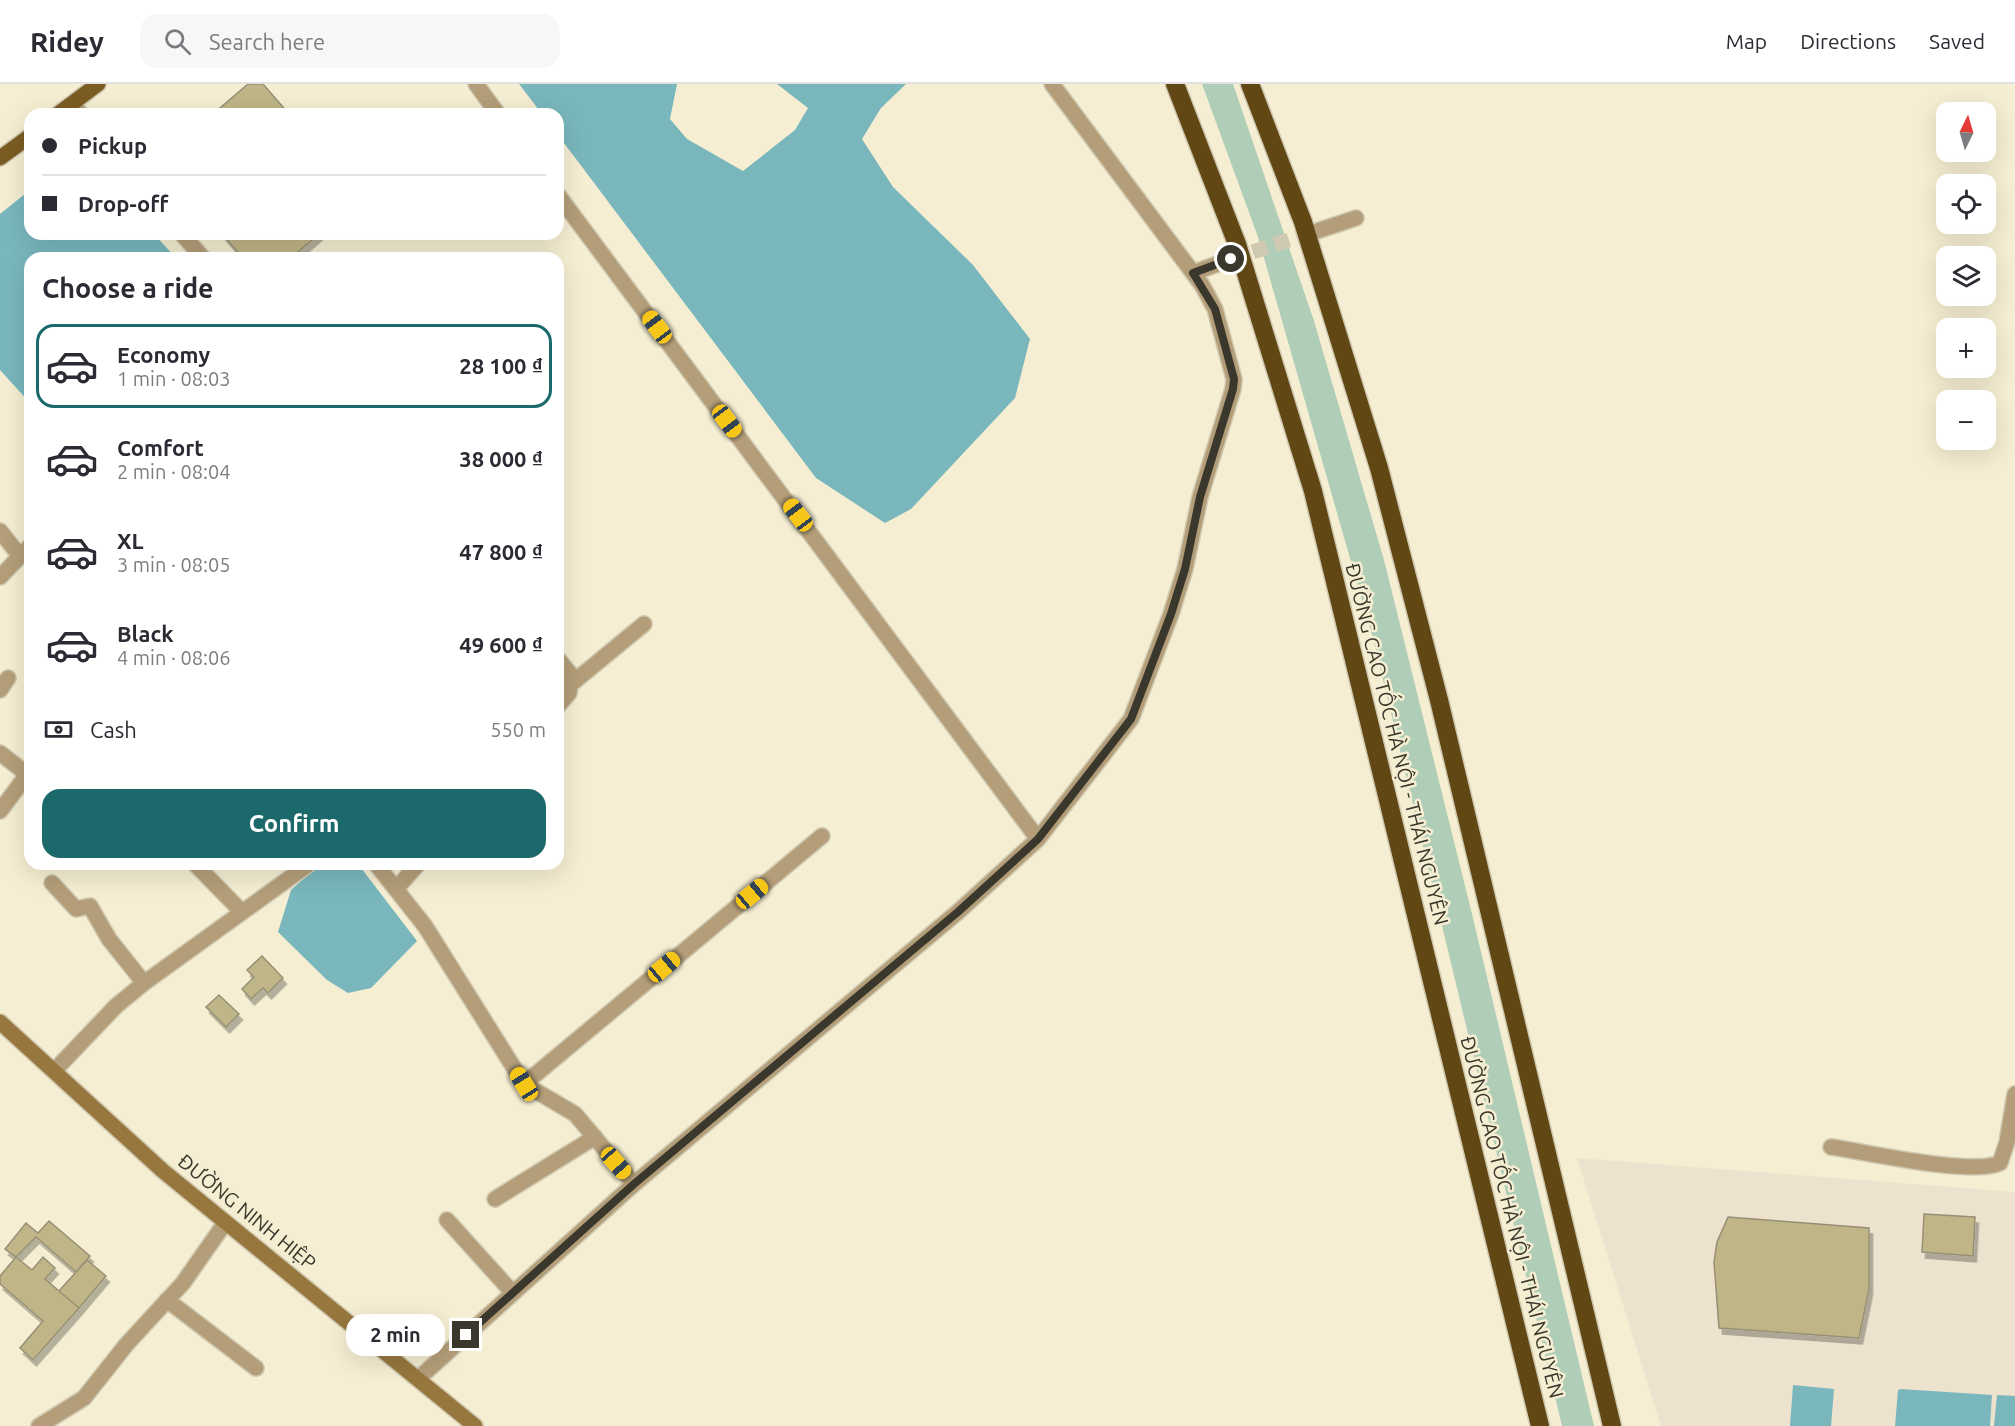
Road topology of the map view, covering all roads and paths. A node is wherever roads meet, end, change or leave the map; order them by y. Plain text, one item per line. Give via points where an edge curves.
1 (98, 84) edge
2 (476, 84) edge
3 (1052, 84) edge
4 (1175, 84) edge
5 (1250, 84) edge
6 (77, 108) edge
7 (494, 108) edge
8 (24, 140) edge
9 (0, 158) edge
10 (564, 203) edge
11 (1356, 218) dead end
12 (1317, 231) tunnel mouth
13 (187, 240) edge
14 (198, 252) edge
15 (1231, 259) tunnel mouth
16 (1193, 273) junction
17 (0, 531) edge
18 (24, 550) edge
19 (24, 552) edge
20 (0, 577) edge
21 (644, 624) dead end
22 (564, 666) edge
23 (570, 684) junction
24 (564, 699) edge
25 (0, 753) edge
26 (24, 769) edge
27 (24, 779) edge
28 (0, 811) edge
29 (822, 836) dead end
30 (1038, 839) junction
31 (201, 870) edge
32 (300, 870) edge
33 (381, 870) edge
34 (413, 870) edge
35 (52, 884) dead end
36 (396, 889) junction
37 (242, 911) junction
38 (144, 983) junction
39 (0, 1022) edge
40 (55, 1070) junction
41 (524, 1084) junction
42 (2015, 1094) edge
43 (595, 1137) junction
44 (1831, 1147) dead end
45 (634, 1184) junction
46 (495, 1198) dead end
47 (447, 1220) dead end
48 (225, 1223) junction
49 (512, 1292) junction
50 (167, 1300) junction
51 (256, 1368) dead end
52 (419, 1378) junction
53 (39, 1426) edge
54 (475, 1426) edge
55 (1540, 1426) edge
56 (1612, 1426) edge

1 - 6 main road
2 - 7 street
3 - 16 street
4 - 55 highway, ĐƯỜNG CAO TỐC HÀ NỘI - THÁI NGUYÊN via 1237,244 1313,491
5 - 56 highway via 1303,222 1379,468 1439,700
8 - 9 main road
10 - 30 street
11 - 12 street
13 - 14 street
15 - 16 street
16 - 30 street via 1215,309 1234,379 1200,497 1185,569 1131,719
17 - 18 street
19 - 20 street
21 - 23 street
22 - 23 street via 572,676
23 - 24 street
25 - 26 street
27 - 28 street
29 - 41 street
30 - 45 street via 959,911
31 - 37 street
32 - 37 street
33 - 36 street
34 - 36 street
35 - 38 street via 76,909 90,906 109,939
36 - 41 street via 425,927
37 - 38 street
38 - 40 street via 116,1006
39 - 40 main road, ĐƯỜNG NINH HIỆP
40 - 48 main road, ĐƯỜNG NINH HIỆP via 93,1109
41 - 43 street via 575,1114
42 - 44 street via 2004,1153 1995,1165 1954,1165
43 - 45 street
43 - 46 street
45 - 49 street
47 - 49 street
48 - 50 street
48 - 52 main road, ĐƯỜNG NINH HIỆP
49 - 52 street
50 - 51 street
50 - 53 street via 84,1398
52 - 54 main road, ĐƯỜNG NINH HIỆP

